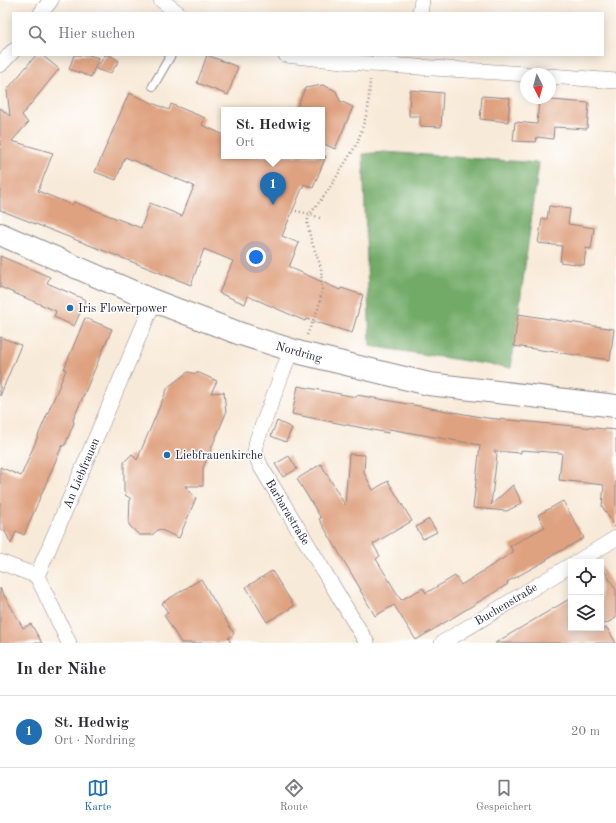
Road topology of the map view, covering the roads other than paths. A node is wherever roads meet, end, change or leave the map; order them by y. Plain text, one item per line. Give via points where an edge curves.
1 (51, 0) edge
2 (161, 0) edge
3 (422, 0) edge
4 (42, 12) edge
5 (177, 12) edge
6 (420, 12) edge
7 (12, 52) edge
8 (170, 56) edge
9 (295, 56) edge
10 (413, 60) edge
11 (0, 65) edge
12 (520, 73) edge
13 (556, 76) edge
14 (616, 81) edge
15 (153, 86) dead end
16 (0, 234) edge
17 (154, 301) junction
18 (296, 352) junction
19 (616, 406) edge
20 (616, 538) edge
21 (582, 559) edge
22 (0, 562) edge
23 (568, 567) edge
24 (37, 576) junction
25 (69, 643) edge
26 (367, 643) edge
27 (442, 643) edge

1 - 4 street
2 - 5 street
3 - 6 street
7 - 11 street
8 - 15 lane
9 - 10 street via 371,64
10 - 12 street
13 - 14 street
16 - 17 street, Nordring
17 - 18 street, Nordring
17 - 24 street, An Liebfrauen
18 - 19 street, Nordring via 429,384
18 - 26 street, Barbarastraße via 256,440 255,453 260,467
20 - 21 street
22 - 24 street
23 - 27 street, Buchenstraße
24 - 25 street

